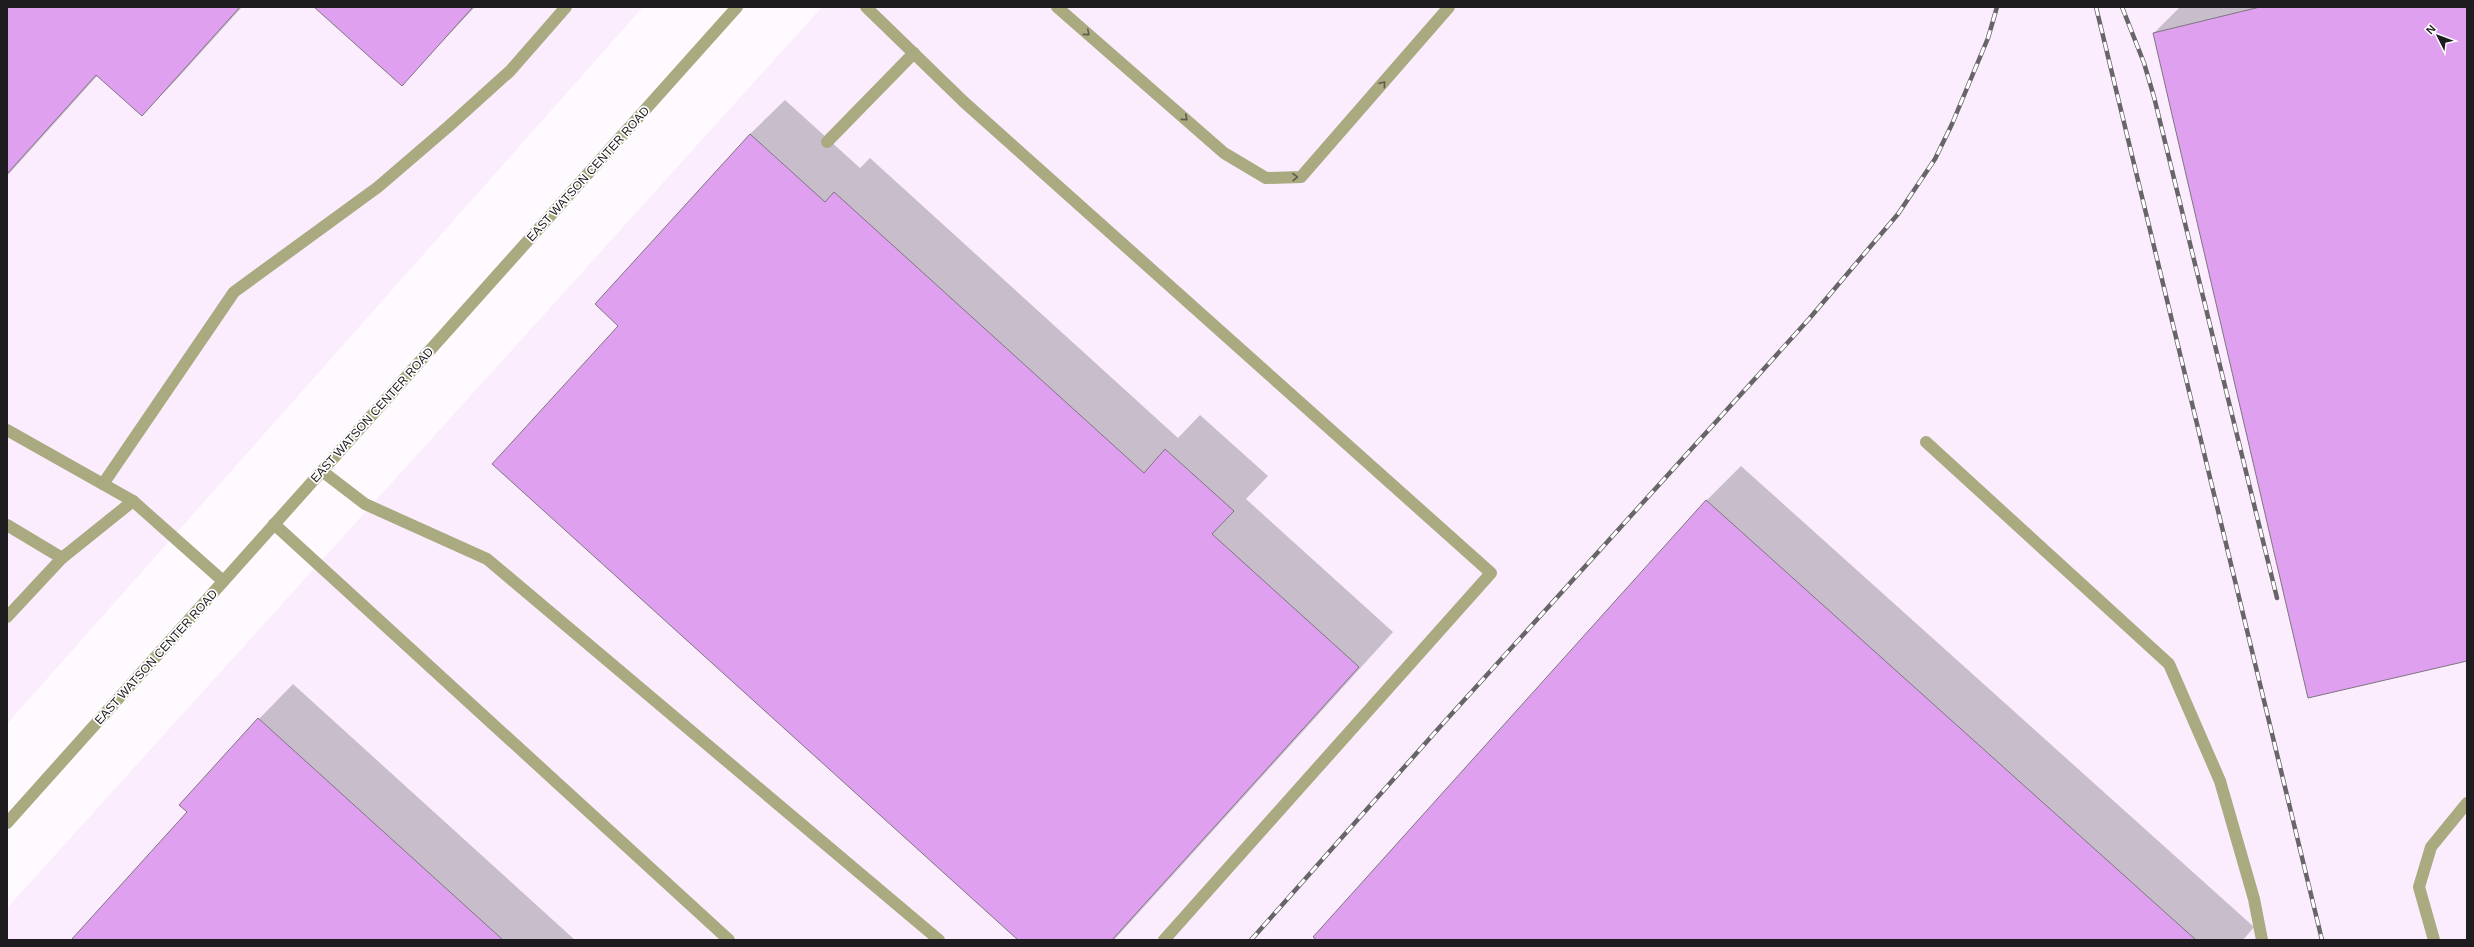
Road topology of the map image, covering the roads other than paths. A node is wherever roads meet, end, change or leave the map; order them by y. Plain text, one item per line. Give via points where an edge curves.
1 (566, 7) edge
2 (737, 7) edge
3 (866, 7) edge
4 (1058, 7) edge
5 (1449, 7) edge
6 (914, 53) junction
7 (827, 142) dead end
8 (7, 430) edge
9 (1926, 442) dead end
10 (322, 471) junction
11 (103, 484) junction
12 (133, 501) junction
13 (274, 524) junction
14 (7, 525) edge
15 (62, 558) junction
16 (223, 582) junction
17 (7, 617) edge
18 (2467, 803) edge
19 (7, 823) edge
20 (729, 940) edge
21 (939, 940) edge
22 (1164, 940) edge
23 (2262, 940) edge
24 (2434, 940) edge

1 - 11 street via 510,72 378,187 234,292
2 - 10 street, EAST WATSON CENTER ROAD
3 - 6 street
4 -> 5 street via 1224,153 1266,178 1301,177
6 - 7 street
6 - 22 street via 964,102 1491,573
8 - 11 street
9 - 23 street via 2169,664 2220,781 2254,899
10 - 13 street, EAST WATSON CENTER ROAD
10 - 21 street via 365,504 487,559
11 - 12 street
12 - 15 street
12 - 16 street
13 - 16 street, EAST WATSON CENTER ROAD
13 - 20 street
14 - 15 street
15 - 17 street
16 - 19 street, EAST WATSON CENTER ROAD
18 - 24 street via 2431,847 2419,887

